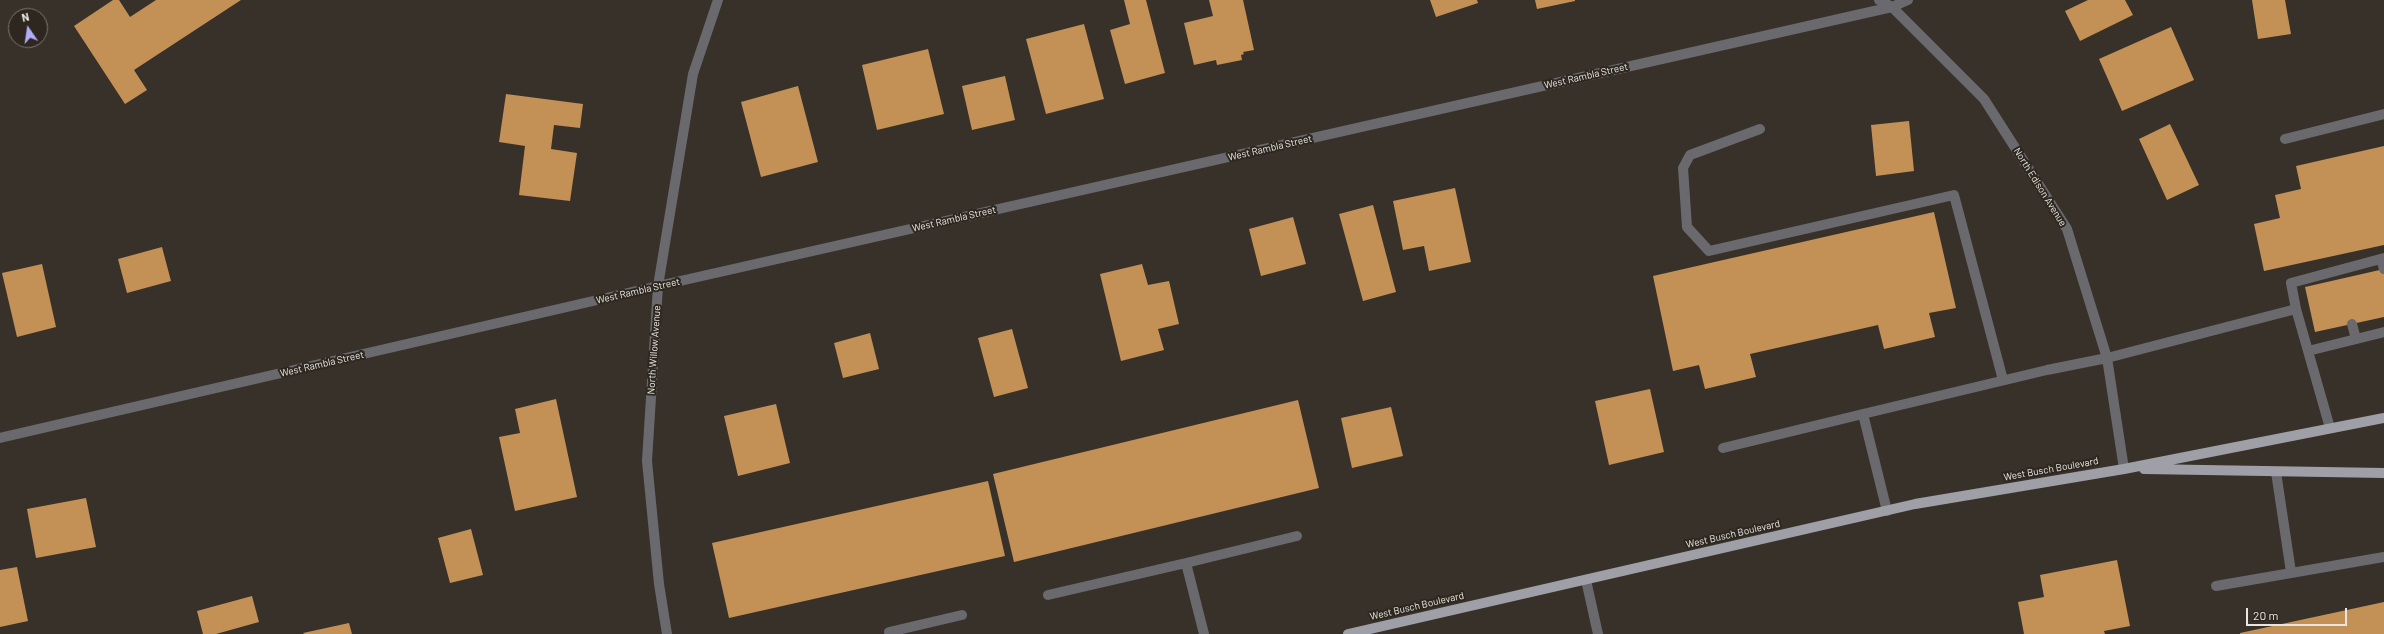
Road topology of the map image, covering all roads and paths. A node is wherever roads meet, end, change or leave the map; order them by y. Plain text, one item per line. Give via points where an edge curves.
1 (718, 0) edge
2 (1878, 0) edge
3 (1908, 0) edge
4 (1892, 7) junction
5 (2384, 114) edge
6 (1760, 129) dead end
7 (2285, 139) dead end
8 (2382, 259) edge
9 (2384, 269) edge
10 (658, 286) junction
11 (2296, 309) junction
12 (2352, 324) dead end
13 (2384, 332) edge
14 (2356, 339) junction
15 (2308, 351) junction
16 (2107, 358) junction
17 (2003, 380) junction
18 (1863, 414) junction
19 (2384, 418) edge
20 (2330, 428) junction
21 (0, 438) edge
22 (1723, 448) dead end
23 (2124, 469) junction
24 (2276, 472) junction
25 (2384, 473) edge
26 (1887, 511) junction
27 (1297, 536) dead end
28 (2384, 557) edge
29 (1186, 563) junction
30 (2291, 572) junction
31 (1586, 580) junction
32 (2216, 586) dead end
33 (1048, 595) dead end
34 (962, 615) dead end
35 (887, 633) edge
36 (667, 634) edge
37 (1204, 634) edge
38 (1348, 634) edge
39 (1598, 634) edge

1 - 10 street, North Willow Avenue via 693,74
2 - 4 street, North Edison Avenue
3 - 4 street, West Rambla Street
4 - 10 street, West Rambla Street
4 - 16 street, North Edison Avenue via 1984,99 2066,229
5 - 7 street
6 - 17 street via 1690,155 1683,168 1687,227 1709,252 1954,195
8 - 9 street
8 - 11 street via 2341,274 2291,282
10 - 21 street, West Rambla Street
10 - 36 street, North Willow Avenue via 647,460 659,584
11 - 15 street
11 - 16 street
12 - 14 street
13 - 14 street
14 - 15 street
15 - 20 street
16 - 17 street
16 - 23 street, North Edison Avenue
17 - 18 street
18 - 22 street
18 - 26 street
19 - 20 main road, West Busch Boulevard
20 - 23 main road, West Busch Boulevard
23 - 24 main road, West Busch Boulevard
23 - 26 main road, West Busch Boulevard
24 - 25 main road, West Busch Boulevard
24 - 30 street
26 - 31 main road, West Busch Boulevard
27 - 29 street
28 - 30 street
29 - 33 street
29 - 37 street
30 - 32 street
31 - 38 main road, West Busch Boulevard
31 - 39 street
34 - 35 street

